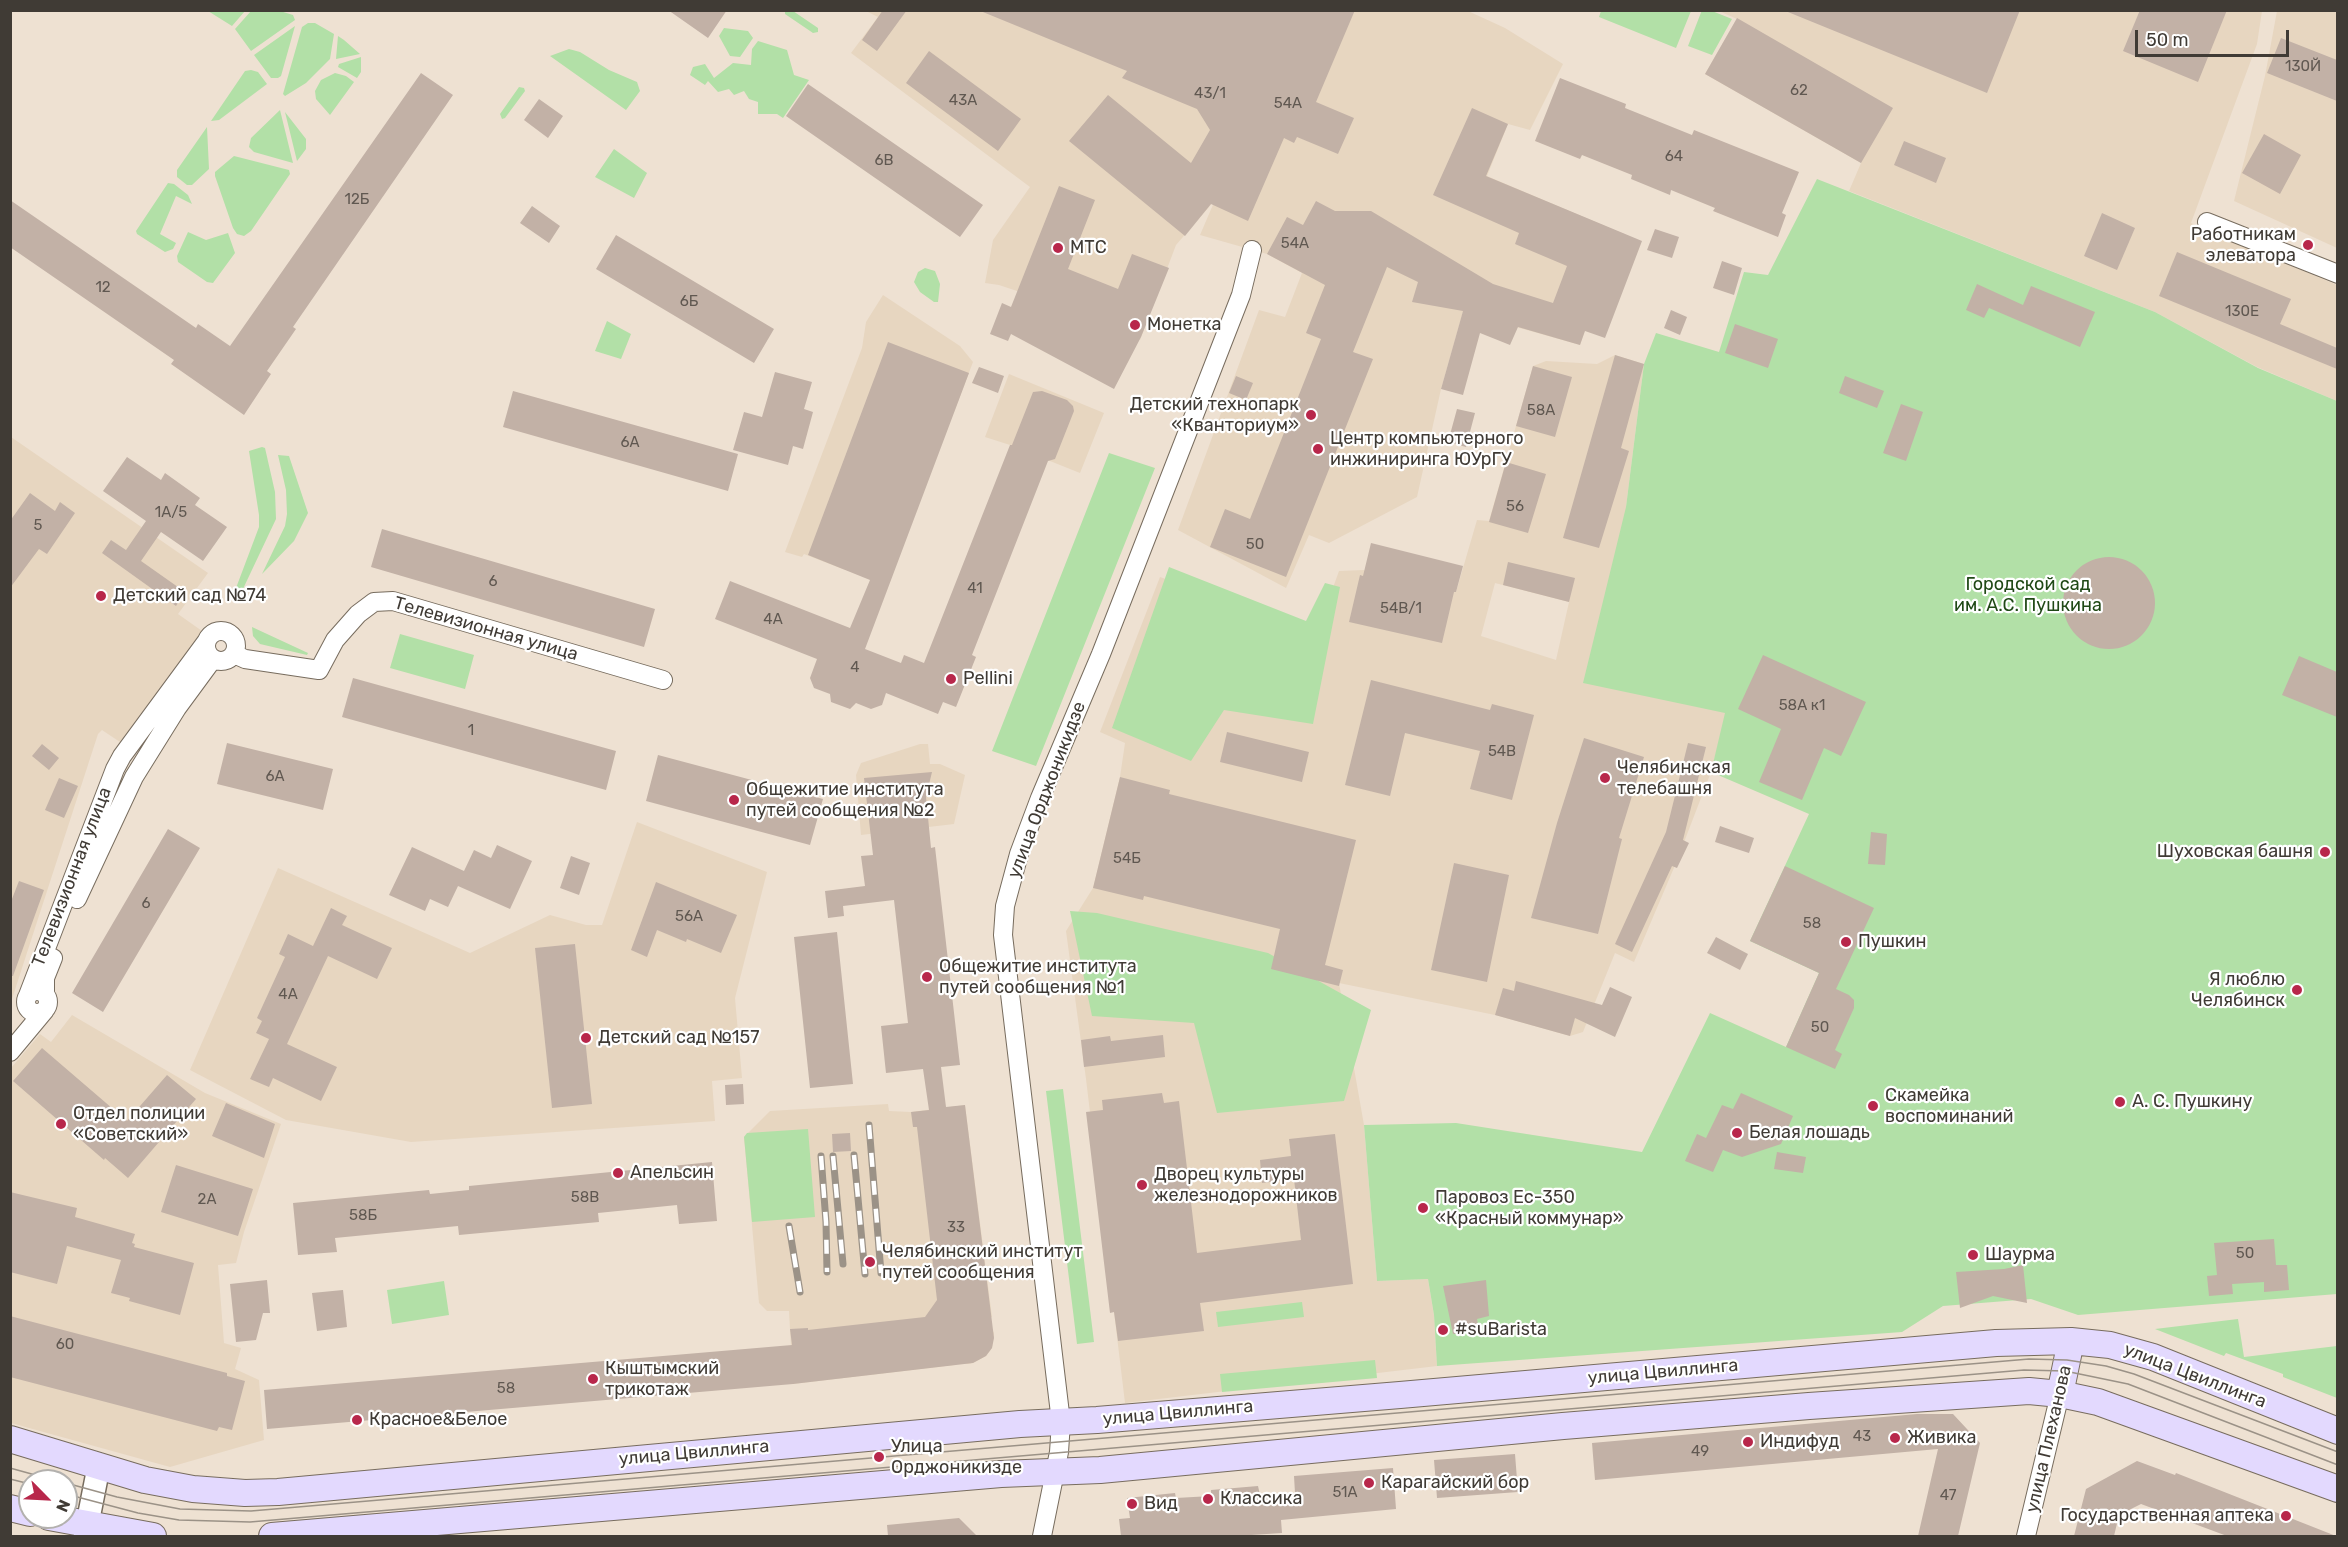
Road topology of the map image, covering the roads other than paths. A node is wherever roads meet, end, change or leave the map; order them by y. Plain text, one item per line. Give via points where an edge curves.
1 (2207, 222) dead end
2 (1252, 250) dead end
3 (2337, 274) edge
4 (206, 642) junction
5 (234, 654) junction
6 (213, 659) junction
7 (663, 680) dead end
8 (27, 1002) junction
9 (45, 1002) junction
10 (10, 1037) edge
11 (10, 1052) edge
12 (2071, 1341) junction
13 (2060, 1394) junction
14 (1061, 1422) junction
15 (2337, 1431) edge
16 (10, 1439) edge
17 (99, 1465) junction
18 (1055, 1472) junction
19 (2337, 1489) edge
20 (86, 1531) edge
21 (153, 1536) edge
22 (272, 1536) edge
23 (1042, 1536) edge
24 (2026, 1536) edge

1 - 3 street
2 - 14 street, улица Орджоникидзе via 1241,295 1101,654 1040,798 1005,906 1003,935
4 - 5 street via 214,632 228,632 236,642
4 - 6 street via 206,651
4 - 8 street, Телевизионная улица via 115,769
5 - 6 street via 223,662
5 - 7 street, Телевизионная улица via 319,670 335,640 358,614 374,602 393,601
6 - 9 street, Телевизионная улица via 147,754 121,801 45,978
8 - 9 street via 30,993 36,991
8 - 10 street, Телевизионная улица
9 - 11 street
12 - 13 main road, улица Плеханова
12 - 14 main road, улица Цвиллинга via 1996,1343
12 - 15 main road, улица Цвиллинга via 2110,1345 2153,1358
13 - 18 main road via 2000,1392 1809,1406
13 - 19 main road via 2140,1416
13 - 24 street, улица Плеханова
14 - 17 main road, улица Цвиллинга via 278,1492 193,1489 145,1480
14 - 18 street, улица Орджоникидзе
16 - 17 main road, улица Цвиллинга
17 - 20 street
18 - 22 main road
18 - 23 street, улица Орджоникидзе
20 - 21 main road

